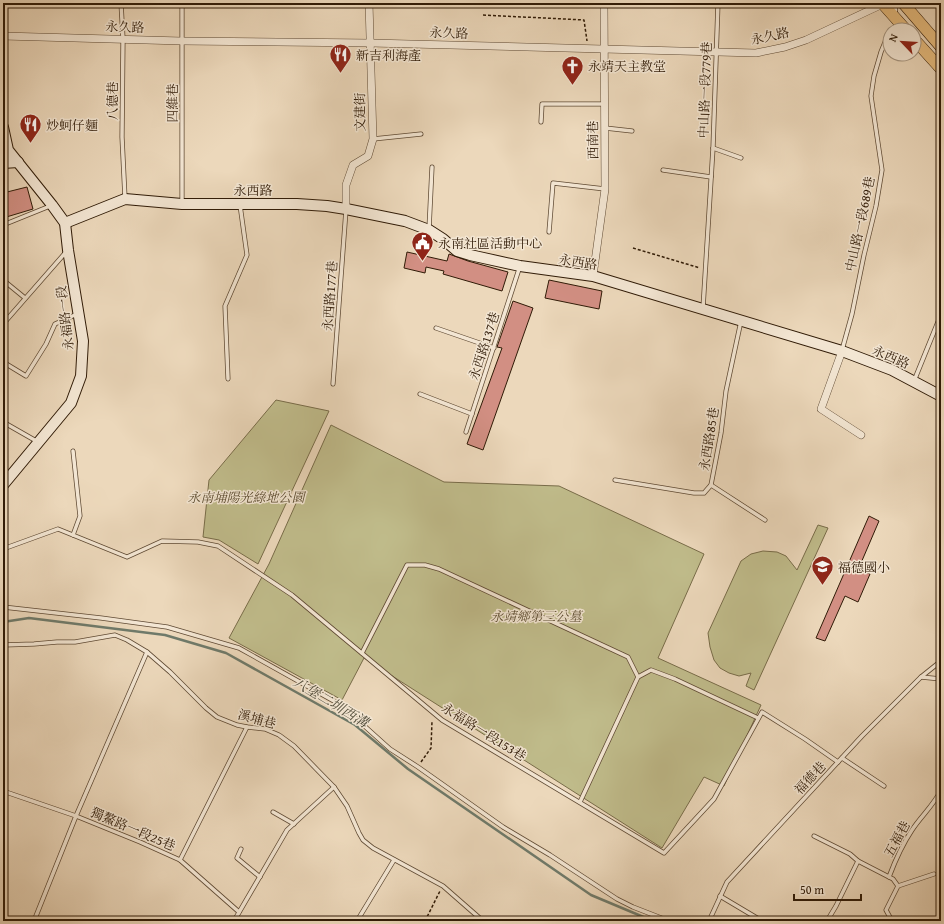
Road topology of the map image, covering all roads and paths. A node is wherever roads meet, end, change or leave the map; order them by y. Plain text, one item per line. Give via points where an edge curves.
1 (121, 3) edge
2 (182, 3) edge
3 (369, 3) edge
4 (604, 3) edge
5 (718, 3) edge
6 (883, 3) edge
7 (896, 3) edge
8 (903, 3) edge
9 (483, 15) dead end
10 (895, 18) junction
11 (893, 22) edge
12 (899, 22) edge
13 (3, 36) edge
14 (123, 39) junction
15 (182, 41) junction
16 (371, 43) junction
17 (941, 47) edge
18 (922, 48) edge
19 (589, 49) junction
20 (604, 50) junction
21 (882, 50) edge
22 (716, 53) junction
23 (941, 69) edge
24 (604, 104) junction
25 (541, 122) dead end
26 (3, 126) edge
27 (605, 128) junction
28 (632, 131) dead end
29 (421, 134) dead end
30 (373, 139) junction
31 (714, 148) junction
32 (741, 158) dead end
33 (18, 162) junction
34 (3, 163) edge
35 (432, 167) dead end
36 (663, 170) dead end
37 (712, 177) junction
38 (605, 189) junction
39 (125, 199) junction
40 (240, 203) junction
41 (182, 204) junction
42 (52, 205) junction
43 (346, 210) junction
44 (65, 223) junction
45 (3, 225) edge
46 (429, 230) junction
47 (549, 232) dead end
48 (633, 248) dead end
49 (68, 250) junction
50 (520, 266) junction
51 (705, 270) junction
52 (593, 276) junction
53 (3, 280) edge
54 (25, 298) junction
55 (702, 309) junction
56 (79, 313) junction
57 (940, 317) dead end
58 (741, 321) junction
59 (3, 324) edge
60 (436, 328) dead end
61 (494, 348) junction
62 (842, 351) junction
63 (3, 362) edge
64 (228, 379) dead end
65 (914, 381) junction
66 (333, 384) dead end
67 (420, 394) dead end
68 (941, 396) edge
69 (472, 414) junction
70 (3, 422) edge
71 (466, 432) dead end
72 (861, 435) dead end
73 (39, 443) junction
74 (73, 451) dead end
75 (615, 480) dead end
76 (3, 485) edge
77 (711, 485) junction
78 (765, 520) dead end
79 (73, 535) junction
80 (3, 549) edge
81 (3, 607) edge
82 (3, 645) edge
83 (147, 652) junction
84 (362, 653) junction
85 (941, 661) edge
86 (638, 677) junction
87 (921, 677) junction
88 (941, 679) edge
89 (433, 711) junction
90 (758, 718) junction
91 (247, 727) junction
92 (842, 758) junction
93 (838, 762) junction
94 (418, 767) junction
95 (884, 786) dead end
96 (334, 787) junction
97 (941, 790) edge
98 (3, 791) edge
99 (936, 800) junction
100 (580, 802) junction
101 (941, 803) edge
102 (273, 812) dead end
103 (76, 816) junction
104 (294, 824) junction
105 (814, 836) dead end
106 (240, 849) dead end
107 (180, 860) junction
108 (394, 860) junction
109 (858, 861) junction
110 (934, 874) dead end
111 (260, 877) junction
112 (889, 877) junction
113 (443, 886) junction
114 (898, 886) junction
115 (720, 896) junction
116 (239, 912) junction
117 (3, 918) edge
118 (17, 921) edge
119 (34, 921) edge
120 (234, 921) edge
121 (357, 921) edge
122 (425, 921) edge
123 (483, 921) edge
124 (669, 921) edge
125 (709, 921) edge
126 (762, 921) edge
127 (827, 921) edge
128 (892, 921) edge

1 - 14 lane, 八德巷
2 - 15 lane, 四維巷
3 - 16 street, 文建街
4 - 20 street, 西南巷
5 - 22 lane, 中山路一段779巷
6 - 10 main road
6 - 22 street, 永久路 via 786,47 756,53
7 - 10 lane, 中山路一段689巷
8 - 17 main road
9 - 19 path via 584,20
10 - 11 lane, 中山路一段689巷
10 - 12 main road
13 - 14 street, 永久路
14 - 15 street, 永久路
14 - 39 lane, 八德巷 via 122,137
15 - 16 street, 永久路
15 - 41 lane, 四維巷
16 - 19 street, 永久路
16 - 30 street, 文建街
18 - 23 main road
19 - 20 street, 永久路
20 - 22 street, 永久路
20 - 24 street, 西南巷
21 - 62 lane, 中山路一段689巷 via 871,96 882,170
22 - 31 lane, 中山路一段779巷
24 - 25 lane via 542,104
24 - 27 street, 西南巷
26 - 33 street, 永福路一段 via 8,150
27 - 28 lane
27 - 38 street, 西南巷
29 - 30 lane
30 - 43 street, 文建街 via 368,156 353,164 346,185
31 - 32 lane
31 - 37 lane, 中山路一段779巷
33 - 34 street
33 - 42 street, 永福路一段
35 - 46 lane
36 - 37 lane
37 - 51 lane, 中山路一段779巷
38 - 47 lane via 553,183
38 - 52 street, 西南巷
39 - 41 street, 永西路
39 - 44 street, 永西路
40 - 41 street, 永西路
40 - 43 street, 永西路 via 298,204
40 - 64 lane via 247,255 225,306
42 - 44 street, 永福路一段
42 - 45 lane
43 - 46 street, 永西路 via 404,221
43 - 66 lane, 永西路177巷
44 - 49 street, 永福路一段
46 - 50 street, 永西路 via 457,251
48 - 51 path
49 - 54 lane
49 - 56 street, 永福路一段
50 - 52 street, 永西路
50 - 61 lane, 永西路137巷
51 - 55 lane, 中山路一段779巷
52 - 55 street, 永西路
53 - 54 lane
54 - 59 lane
55 - 58 street, 永西路
56 - 63 lane via 55,324 26,376
56 - 73 street, 永福路一段 via 83,341 81,376 71,403
57 - 65 lane
58 - 62 street, 永西路
58 - 77 lane, 永西路85巷 via 726,391
60 - 61 lane
61 - 69 lane, 永西路137巷
62 - 65 street, 永西路
62 - 72 street via 821,410
65 - 68 street, 永西路
67 - 69 lane
69 - 71 lane, 永西路137巷
70 - 73 lane
73 - 76 street, 永福路一段
74 - 79 lane via 80,516
75 - 77 lane, 永西路85巷 via 694,493 704,493
77 - 78 lane
79 - 80 lane, 永福路一段153巷 via 58,530
79 - 84 lane, 永福路一段153巷 via 128,556 162,541 198,542 218,546 292,595
81 - 94 lane via 167,627 240,648 341,705 390,749
82 - 83 lane, 溪埔巷 via 76,642 115,635
83 - 91 lane, 溪埔巷 via 217,717
83 - 103 lane
84 - 86 lane via 407,565 425,565 439,569 628,657
84 - 89 lane, 永福路一段153巷
85 - 87 lane, 福德巷
86 - 90 lane via 651,670
86 - 100 lane
87 - 88 lane
87 - 92 lane, 福德巷
89 - 94 path via 431,748
89 - 100 lane, 永福路一段153巷 via 442,720
90 - 93 lane via 762,712
90 - 100 lane, 永福路一段153巷 via 714,799 664,852
91 - 96 lane, 溪埔巷 via 265,729 279,735 294,746
91 - 107 lane
92 - 93 lane, 福德巷
92 - 95 lane
93 - 115 lane, 福德巷 via 727,882
94 - 124 lane via 503,827 617,899
96 - 104 lane
96 - 108 lane, 溪埔巷 via 363,840
97 - 99 lane, 五福巷
98 - 103 lane, 獨鰲路一段25巷
99 - 101 lane
99 - 112 lane, 五福巷 via 912,829
102 - 104 lane
103 - 107 lane, 獨鰲路一段25巷
103 - 119 lane
104 - 111 lane via 287,830
105 - 109 lane via 850,854
106 - 111 lane via 237,858
107 - 116 lane, 獨鰲路一段25巷
108 - 113 lane, 溪埔巷
108 - 121 lane
109 - 112 lane
109 - 127 lane
110 - 114 lane
111 - 116 lane
112 - 114 lane, 五福巷
113 - 122 path
113 - 123 lane, 溪埔巷
114 - 128 lane via 886,910
115 - 125 lane, 福德巷
115 - 126 lane
116 - 120 lane
117 - 118 lane

